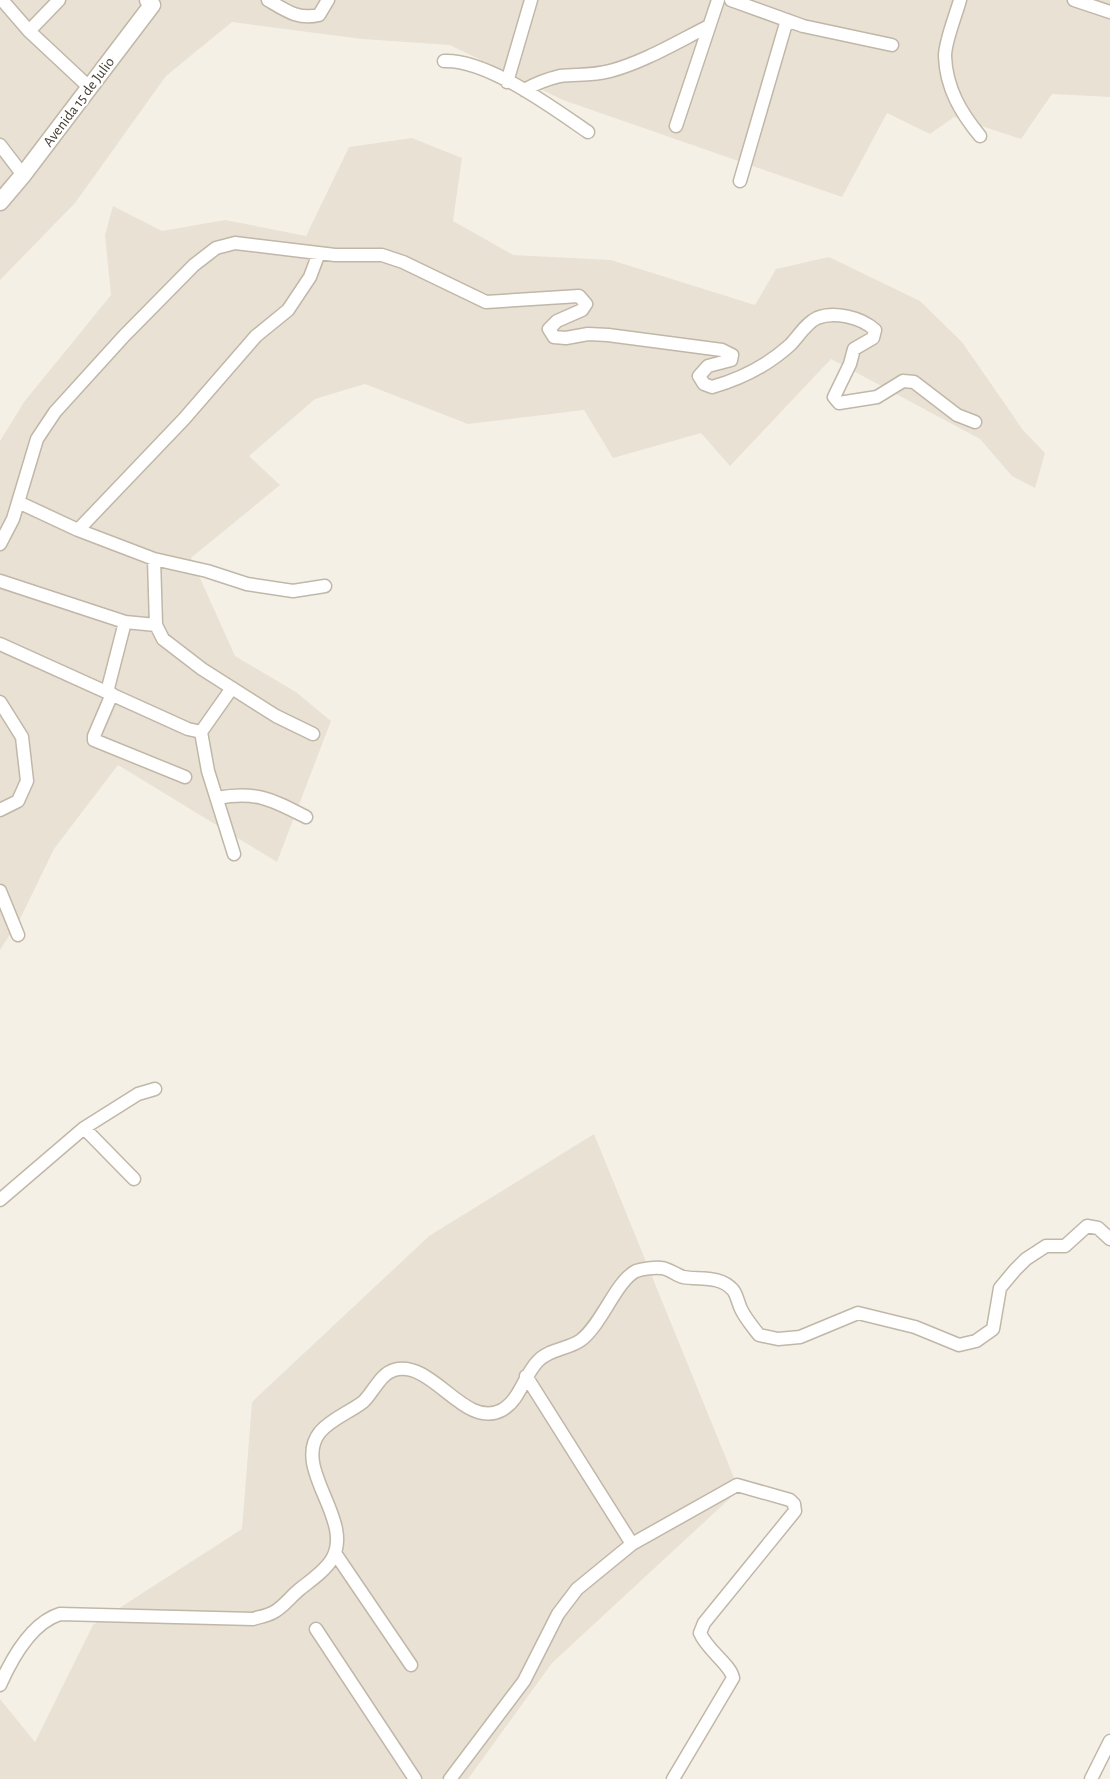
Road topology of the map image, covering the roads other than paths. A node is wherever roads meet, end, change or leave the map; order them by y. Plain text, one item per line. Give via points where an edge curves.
1 (2, 0) edge
2 (59, 0) edge
3 (268, 0) edge
4 (328, 0) edge
5 (531, 0) edge
6 (718, 0) edge
7 (731, 0) edge
8 (960, 0) edge
9 (1074, 0) edge
10 (152, 2) edge
11 (1110, 12) edge
12 (787, 20) junction
13 (709, 26) junction
14 (30, 31) junction
15 (892, 45) dead end
16 (444, 61) dead end
17 (508, 82) junction
18 (90, 88) junction
19 (524, 90) junction
20 (676, 126) dead end
21 (588, 132) dead end
22 (980, 136) dead end
23 (0, 145) edge
24 (23, 175) junction
25 (740, 181) dead end
26 (0, 202) edge
27 (319, 253) junction
28 (975, 422) dead end
29 (18, 502) junction
30 (78, 530) junction
31 (0, 544) edge
32 (154, 559) junction
33 (0, 581) edge
34 (325, 586) dead end
35 (125, 622) junction
36 (156, 625) junction
37 (1, 649) edge
38 (232, 688) junction
39 (109, 693) junction
40 (0, 702) edge
41 (202, 732) junction
42 (314, 734) dead end
43 (185, 777) dead end
44 (217, 798) junction
45 (0, 810) edge
46 (306, 817) dead end
47 (234, 854) dead end
48 (0, 891) edge
49 (18, 936) dead end
50 (155, 1089) dead end
51 (84, 1128) junction
52 (134, 1179) dead end
53 (0, 1200) edge
54 (1110, 1239) edge
55 (526, 1376) junction
56 (632, 1544) junction
57 (335, 1553) junction
58 (316, 1629) dead end
59 (411, 1665) dead end
60 (0, 1685) edge
61 (1110, 1741) edge
62 (415, 1779) edge
63 (450, 1779) edge
64 (673, 1779) edge
65 (1091, 1779) edge

1 - 14 street
2 - 14 street
3 - 4 street via 306,18 319,15
5 - 17 street
6 - 13 street
7 - 12 street
8 - 22 street via 945,55 948,75 961,112
9 - 11 street
10 - 18 street, Avenida 15 de Julio
12 - 15 street
12 - 25 street
13 - 19 street via 610,72 581,77 562,76
13 - 20 street
14 - 18 street
16 - 17 street via 470,65
17 - 19 street
18 - 24 street, Avenida 15 de Julio
19 - 21 street
23 - 24 street
24 - 26 street, Avenida 15 de Julio
27 - 28 street via 382,256 403,262 486,302 579,296 586,304 582,310 557,321 549,329 554,337 608,335 722,350 732,355 731,360 708,366 699,376 704,384 712,387 751,372 789,346 815,319 830,315 851,318 869,325 874,330 873,338 854,349 834,397 839,403 877,397 903,381 914,382 957,415
27 - 29 street via 235,243 216,248 194,265 55,412 37,439
27 - 30 street via 310,277 288,310 256,336 184,419
29 - 30 street
29 - 31 street
30 - 32 street
32 - 34 street via 248,584 294,590
32 - 36 street
33 - 35 street
35 - 36 street
35 - 39 street
36 - 38 street via 163,639
37 - 39 street
38 - 41 street
38 - 42 street via 276,716
39 - 41 street via 188,729
39 - 43 street via 94,740
40 - 45 street via 22,737 27,781 18,801
41 - 44 street via 208,771
44 - 46 street via 241,794 272,799
44 - 47 street
48 - 49 street
50 - 51 street via 138,1094
51 - 52 street
51 - 53 street
54 - 55 street via 1098,1228 1087,1226 1064,1246 1046,1246 1026,1259 1000,1288 993,1329 976,1340 959,1345 915,1327 858,1313 800,1337 778,1339 759,1335 741,1310 733,1290 720,1281 682,1277 662,1268 636,1271 623,1283 599,1321 580,1341 562,1346 539,1359
55 - 56 street
55 - 57 street via 515,1398 501,1410 480,1413 422,1373 408,1369 392,1370 364,1401 322,1430 314,1442 315,1468 334,1519
56 - 63 street via 577,1590 558,1614 524,1681
56 - 64 street via 737,1485 790,1500 794,1504 795,1512 704,1623 700,1633 705,1645 730,1669 733,1678
57 - 59 street
57 - 60 street via 317,1575 274,1612 253,1619 60,1614 46,1618 10,1663
58 - 62 street
61 - 65 street

